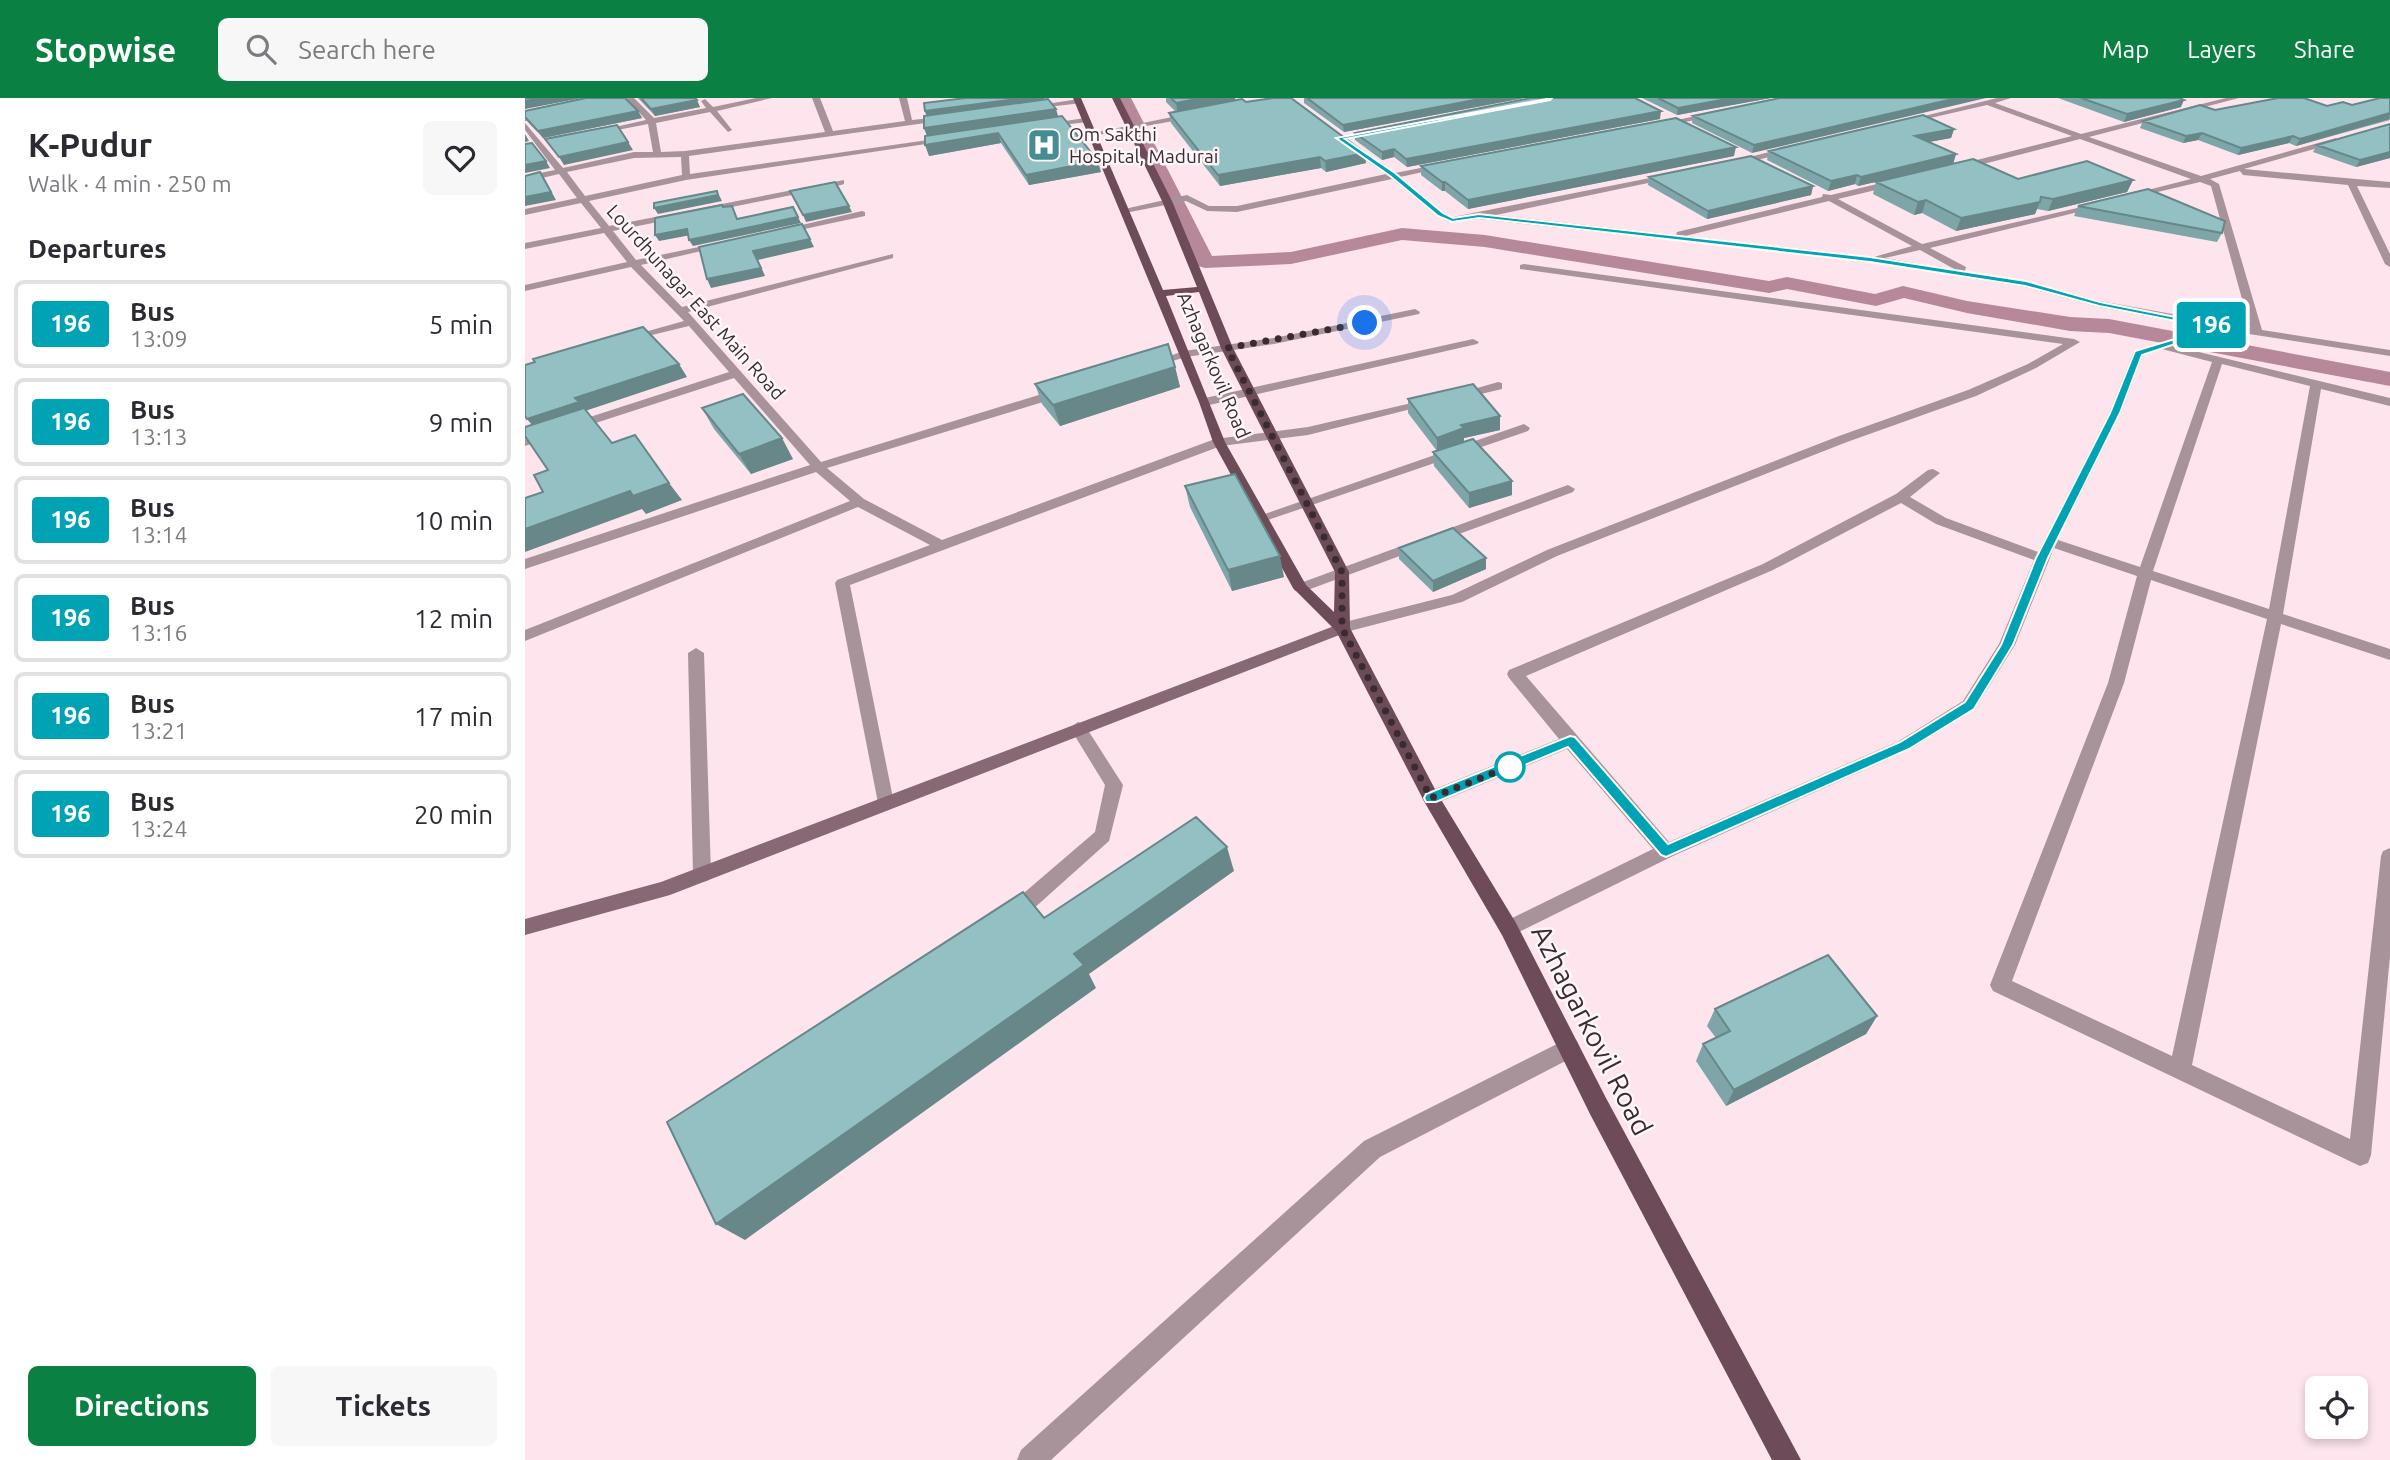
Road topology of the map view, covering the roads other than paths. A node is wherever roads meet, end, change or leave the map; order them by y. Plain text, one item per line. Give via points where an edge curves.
1 (630, 98) edge
2 (703, 98) edge
3 (768, 98) edge
4 (816, 98) edge
5 (903, 98) edge
6 (1116, 98) edge
7 (1976, 98) edge
8 (2007, 98) edge
9 (2235, 98) edge
10 (1078, 99) edge
11 (1988, 103) junction
12 (711, 108) junction
13 (1026, 108) edge
14 (1729, 111) edge
15 (1206, 112) edge
16 (960, 116) edge
17 (1663, 116) edge
18 (652, 120) junction
19 (1086, 120) junction
20 (1674, 122) junction
21 (909, 123) junction
22 (1896, 124) edge
23 (525, 125) edge
24 (1136, 125) junction
25 (1034, 126) edge
26 (1647, 127) edge
27 (728, 130) dead end
28 (1697, 132) edge
29 (589, 133) edge
30 (830, 134) junction
31 (1092, 134) junction
32 (1352, 135) edge
33 (2350, 136) edge
34 (956, 137) edge
35 (2083, 138) junction
36 (552, 141) edge
37 (540, 144) junction
38 (1805, 146) edge
39 (525, 147) edge
40 (1730, 148) edge
41 (684, 154) junction
42 (658, 156) junction
43 (1752, 158) junction
44 (1460, 162) edge
45 (1725, 164) edge
46 (1763, 164) edge
47 (1950, 170) edge
48 (2232, 170) junction
49 (561, 171) junction
50 (1684, 173) edge
51 (1393, 175) junction
52 (686, 177) junction
53 (525, 179) edge
54 (1910, 179) edge
55 (2201, 180) junction
56 (842, 182) dead end
57 (2351, 183) junction
58 (2390, 183) edge
59 (1819, 192) dead end
60 (1830, 198) junction
61 (583, 199) junction
62 (2122, 199) edge
63 (1172, 200) junction
64 (2108, 202) edge
65 (1125, 210) junction
66 (525, 212) edge
67 (862, 215) dead end
68 (1479, 216) junction
69 (607, 229) junction
70 (768, 234) edge
71 (1668, 237) junction
72 (727, 243) edge
73 (525, 247) edge
74 (1922, 248) junction
75 (889, 256) dead end
76 (1870, 259) junction
77 (633, 263) junction
78 (2390, 264) edge
79 (1524, 267) dead end
80 (1974, 276) junction
81 (525, 288) edge
82 (1202, 289) junction
83 (1160, 294) junction
84 (680, 310) junction
85 (1415, 312) dead end
86 (691, 322) junction
87 (2222, 327) junction
88 (2257, 332) junction
89 (1473, 342) dead end
90 (614, 343) edge
91 (2158, 345) junction
92 (1227, 348) junction
93 (2390, 353) edge
94 (1184, 354) junction
95 (2218, 360) junction
96 (1133, 370) edge
97 (737, 373) junction
98 (2316, 384) junction
99 (1498, 386) dead end
100 (1069, 390) edge
101 (1252, 391) junction
102 (1205, 402) junction
103 (2390, 402) edge
104 (1524, 428) dead end
105 (1272, 436) junction
106 (525, 442) edge
107 (1219, 442) junction
108 (818, 467) junction
109 (1933, 473) dead end
110 (1568, 489) dead end
111 (1901, 497) junction
112 (859, 502) junction
113 (1306, 503) junction
114 (1263, 517) junction
115 (2051, 542) junction
116 (940, 545) junction
117 (2042, 558) junction
118 (525, 564) edge
119 (1342, 572) junction
120 (2145, 574) junction
121 (1300, 588) junction
122 (2275, 617) junction
123 (1342, 628) junction
124 (525, 636) edge
125 (696, 653) dead end
126 (2390, 654) edge
127 (1078, 728) junction
128 (1570, 741) junction
129 (1431, 798) junction
130 (885, 803) junction
131 (1666, 851) junction
132 (2390, 856) edge
133 (702, 874) junction
134 (992, 922) edge
135 (525, 927) edge
136 (1509, 929) junction
137 (1569, 1048) junction
138 (2180, 1070) junction
139 (1031, 1460) edge
140 (1787, 1460) edge

1 - 18 street
2 - 12 street
3 - 12 street
4 - 30 street
5 - 21 street
6 - 24 main road, Azhagarkovil Road
7 - 11 street
8 - 11 street
9 - 35 street
10 - 13 street
10 - 19 main road, Azhagarkovil Road
11 - 22 street
11 - 35 street
12 - 18 street
12 - 27 street
14 - 20 street
15 - 24 street
16 - 21 street
17 - 20 street
18 - 29 street
18 - 42 street
19 - 25 street
19 - 31 main road, Azhagarkovil Road
20 - 26 street
20 - 28 street
21 - 30 street
23 - 37 street, Lourdhunagar East Main Road
24 - 31 street
24 - 63 main road, Azhagarkovil Road
30 - 41 street
31 - 65 main road, Azhagarkovil Road
32 - 51 street via 1339,138
33 - 48 street
34 - 52 street
35 - 47 street
35 - 55 street
36 - 37 street
37 - 39 street
37 - 49 street, Lourdhunagar East Main Road
38 - 43 street
40 - 43 street
41 - 42 street
41 - 52 street
42 - 49 street via 634,155
43 - 45 street
43 - 46 street
44 - 51 street
48 - 55 street
48 - 57 street
49 - 53 street
49 - 61 street, Lourdhunagar East Main Road
50 - 68 street
51 - 63 street via 1237,209
51 - 68 street via 1452,220
52 - 61 street
54 - 60 street
55 - 62 street
55 - 88 street via 2215,184
56 - 69 street
57 - 58 street
57 - 78 street
59 - 60 street
60 - 71 street
60 - 74 street
61 - 66 street
61 - 69 street, Lourdhunagar East Main Road
63 - 65 street
63 - 82 main road, Azhagarkovil Road
64 - 74 street
65 - 83 main road, Azhagarkovil Road
67 - 70 street
68 - 71 street
69 - 73 street
69 - 77 street, Lourdhunagar East Main Road
71 - 76 street
72 - 77 street
74 - 76 street
74 - 80 street
75 - 84 street
76 - 80 street
77 - 81 street
77 - 84 street, Lourdhunagar East Main Road
79 - 123 street via 2074,342 1972,393 1552,553 1457,599
80 - 87 street
82 - 83 main road
82 - 92 main road, Azhagarkovil Road
83 - 94 main road, Azhagarkovil Road
84 - 86 street, Lourdhunagar East Main Road
85 - 92 street
86 - 90 street
86 - 97 street, Lourdhunagar East Main Road
87 - 88 street
87 - 91 street
88 - 93 street
89 - 101 street
91 - 95 street
91 - 115 street via 2138,353 2115,413
92 - 94 street
92 - 101 main road, Azhagarkovil Road
94 - 96 street
94 - 102 main road, Azhagarkovil Road
95 - 98 street
95 - 120 street
97 - 106 street
97 - 108 street, Lourdhunagar East Main Road
98 - 103 street
98 - 122 street
99 - 105 street
100 - 108 street
101 - 102 street
101 - 105 main road, Azhagarkovil Road
102 - 107 main road, Azhagarkovil Road
104 - 113 street
105 - 107 street
105 - 113 main road, Azhagarkovil Road
107 - 114 main road, Azhagarkovil Road
107 - 116 street
108 - 112 street, Lourdhunagar East Main Road
108 - 118 street
109 - 111 street
110 - 119 street
111 - 117 street via 1941,521
111 - 128 street via 1768,567 1515,674
112 - 116 street, Lourdhunagar East Main Road
112 - 124 street
113 - 114 street
113 - 119 main road, Azhagarkovil Road
114 - 121 main road, Azhagarkovil Road
115 - 117 street
115 - 120 street
116 - 130 street via 842,583
117 - 131 street via 2007,645 1969,705 1905,745
119 - 121 street
119 - 123 main road, Azhagarkovil Road
120 - 122 street
120 - 138 street via 2116,683 2000,985
121 - 123 main road, Azhagarkovil Road
122 - 126 street
122 - 138 street
123 - 127 street
123 - 129 main road, Azhagarkovil Road
125 - 133 street
127 - 130 street
127 - 134 street via 1114,785 1103,836 1025,904
128 - 129 street
128 - 131 street
129 - 136 main road, Azhagarkovil Road
130 - 133 street
131 - 136 street
132 - 138 street via 2360,1155
133 - 135 street via 663,890
136 - 137 main road, Azhagarkovil Road
137 - 139 street via 1372,1149
137 - 140 main road, Azhagarkovil Road

